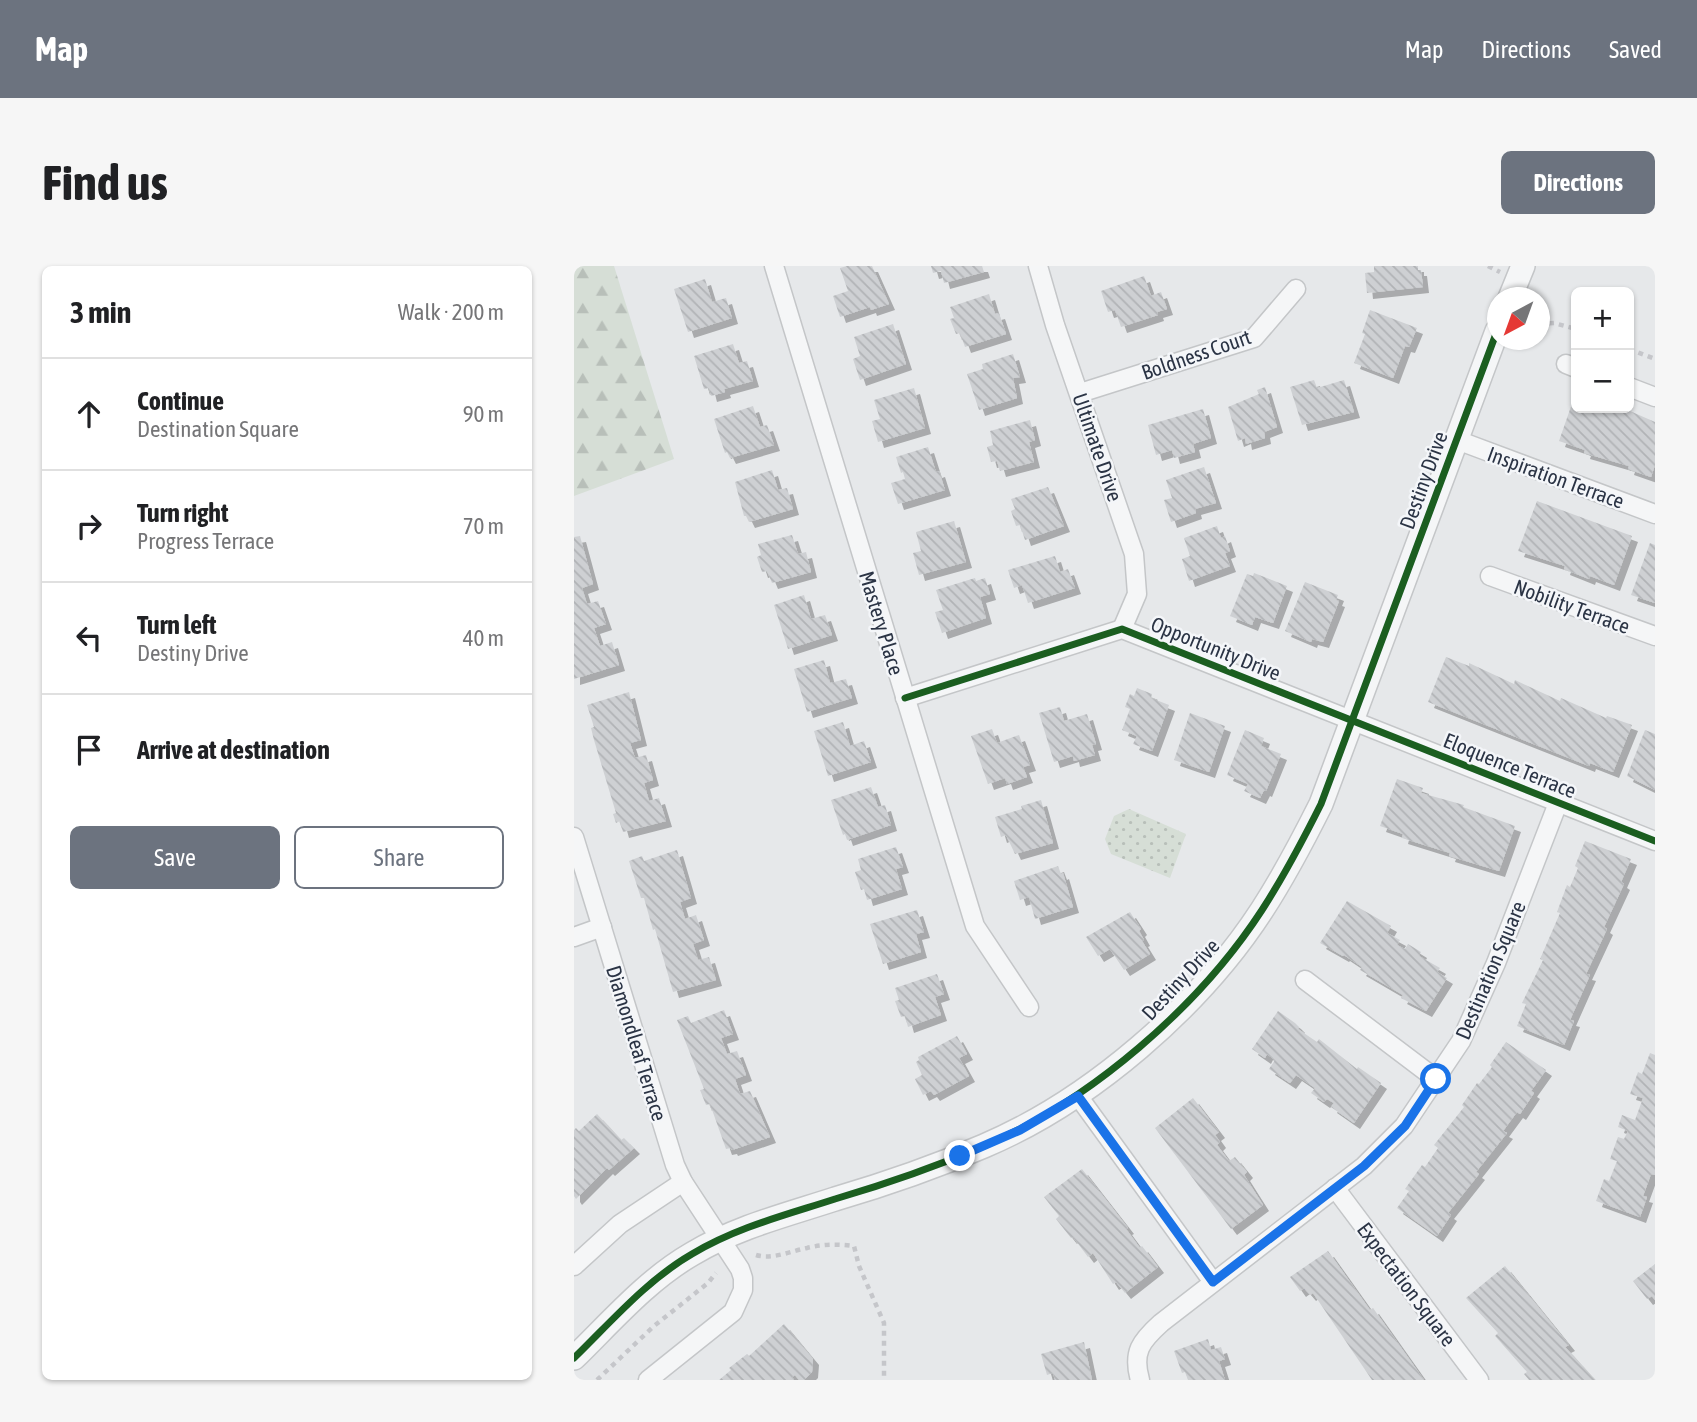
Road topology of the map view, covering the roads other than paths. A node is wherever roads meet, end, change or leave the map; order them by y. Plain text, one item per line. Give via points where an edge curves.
1 (774, 266) edge
2 (1038, 266) edge
3 (1523, 266) edge
4 (1514, 287) edge
5 (1296, 289) dead end
6 (1490, 350) edge
7 (1634, 389) edge
8 (1080, 393) junction
9 (1655, 397) edge
10 (1457, 440) junction
11 (1655, 514) edge
12 (1490, 576) dead end
13 (1122, 629) junction
14 (1655, 636) edge
15 (905, 698) junction
16 (1352, 722) junction
17 (1558, 803) junction
18 (574, 837) edge
19 (1655, 841) edge
20 (602, 927) junction
21 (574, 937) edge
22 (1304, 981) dead end
23 (1028, 1007) dead end
24 (1436, 1079) junction
25 (1078, 1096) junction
26 (683, 1182) junction
27 (1335, 1188) junction
28 (721, 1239) junction
29 (574, 1266) edge
30 (1213, 1282) junction
31 (574, 1358) edge
32 (648, 1380) edge
33 (1140, 1380) edge
34 (1479, 1380) edge

1 - 15 street, Mastery Place
2 - 8 street, Ultimate Drive
3 - 4 street
5 - 8 street, Boldness Court via 1254,338
6 - 10 street, Destiny Drive
7 - 9 street
8 - 13 street, Ultimate Drive via 1134,554 1137,594
10 - 11 street, Inspiration Terrace
10 - 16 street, Destiny Drive
12 - 14 street, Nobility Terrace
13 - 15 street, Opportunity Drive
13 - 16 street, Opportunity Drive
15 - 23 street, Mastery Place via 975,926
16 - 17 street, Eloquence Terrace
16 - 25 street, Destiny Drive via 1321,804 1261,912 1179,1009
17 - 19 street, Eloquence Terrace
17 - 24 street, Destination Square via 1496,963 1461,1041
18 - 20 street, Diamondleaf Terrace
20 - 21 street
20 - 26 street, Diamondleaf Terrace via 669,1150
22 - 24 street
24 - 27 street, Destination Square via 1405,1126
25 - 28 street, Destiny Drive via 1020,1130 941,1164 757,1223
25 - 30 street
26 - 28 street, Diamondleaf Terrace
26 - 29 street via 620,1224
27 - 30 street, Destination Square
27 - 34 street, Expectation Square
28 - 31 street, Destiny Drive via 663,1274
28 - 32 street, Diamondleaf Terrace via 743,1278 739,1302 724,1322
30 - 33 street, Destination Square via 1142,1340 1136,1365

